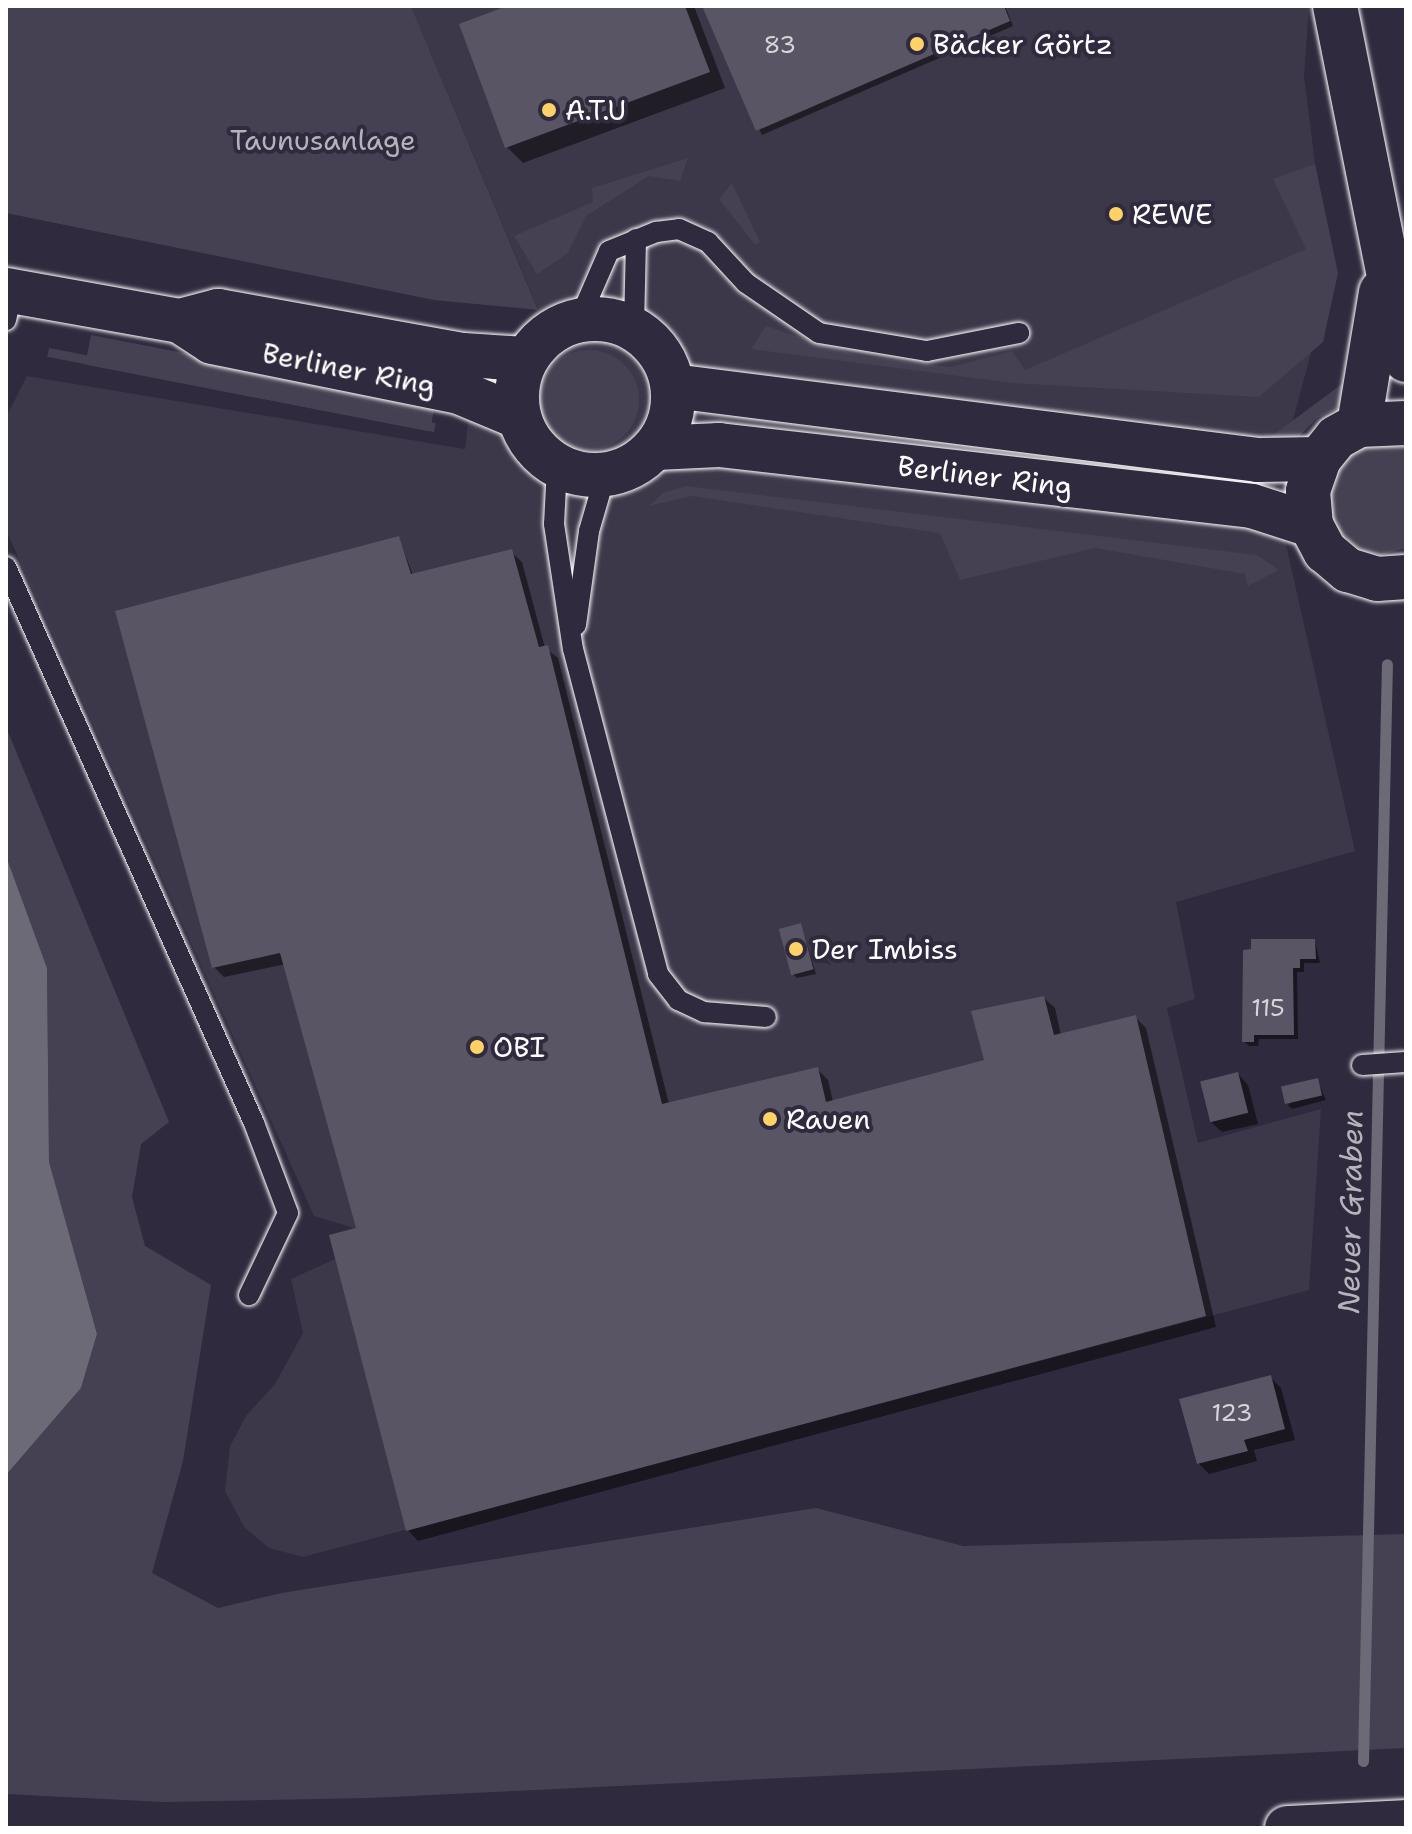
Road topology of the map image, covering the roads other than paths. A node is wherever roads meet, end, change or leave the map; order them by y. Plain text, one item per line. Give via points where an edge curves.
1 (1335, 6) edge
2 (636, 239) junction
3 (1392, 253) edge
4 (8, 300) edge
5 (579, 320) junction
6 (180, 321) junction
7 (634, 328) junction
8 (1019, 333) dead end
9 (526, 359) junction
10 (1406, 360) edge
11 (673, 386) junction
12 (519, 417) junction
13 (1406, 423) edge
14 (1359, 425) junction
15 (656, 448) junction
16 (1319, 459) junction
17 (557, 467) junction
18 (605, 476) junction
19 (1311, 525) junction
20 (6, 567) edge
21 (1406, 577) edge
22 (573, 649) junction
23 (766, 1017) dead end
24 (1402, 1062) edge
25 (1362, 1065) dead end
26 (249, 1295) dead end
27 (1406, 1822) edge
28 (1287, 1828) edge

1 - 3 main road
2 - 5 lane via 609,251
2 - 7 lane
2 - 8 lane via 679,229 708,242 779,310 819,333 927,351
3 - 10 main road
3 - 14 main road via 1376,306 1372,367
4 - 6 main road, Berliner Ring
5 - 7 main road via 607,320
5 - 9 main road via 550,332
6 - 9 main road, Berliner Ring via 218,311 463,355
6 - 12 main road, Berliner Ring via 212,342 459,392
7 - 11 main road via 666,363
9 - 12 main road via 516,397
11 - 15 main road via 671,419
11 - 16 main road, Berliner Ring via 1258,460
12 - 17 main road via 533,446
13 - 14 main road
14 - 16 main road via 1336,438
15 - 18 main road via 633,467
15 - 19 main road, Berliner Ring via 719,445 1252,506
16 - 19 main road via 1308,491
17 - 18 main road
17 - 22 lane via 554,524
18 - 22 lane via 589,531
19 - 21 main road via 1325,551 1348,570 1377,579
20 - 26 lane via 254,1123 288,1213
22 - 23 lane via 658,974 678,1000 704,1012
24 - 25 lane
27 - 28 main road

